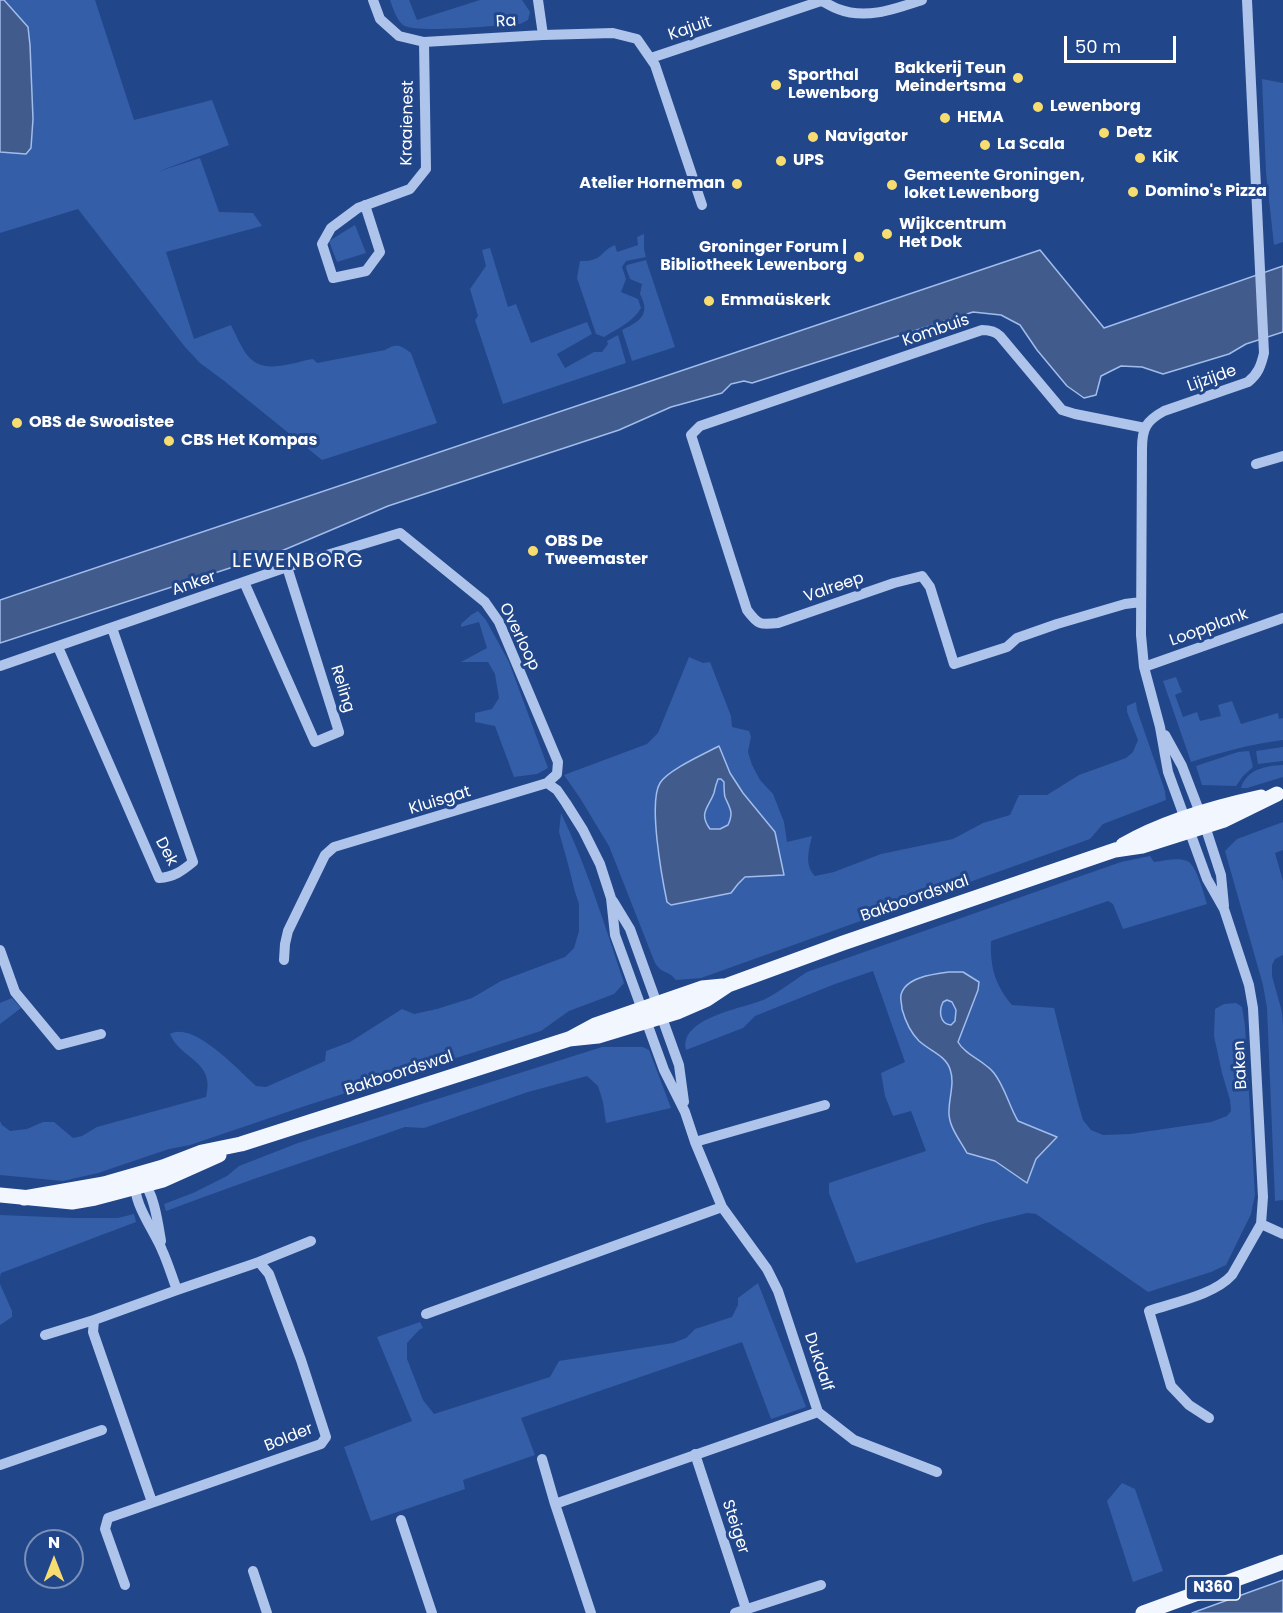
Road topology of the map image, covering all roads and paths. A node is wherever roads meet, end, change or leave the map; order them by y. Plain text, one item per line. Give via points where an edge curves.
1 (374, 0) edge
2 (538, 0) edge
3 (922, 0) edge
4 (1248, 0) edge
5 (543, 35) junction
6 (424, 42) junction
7 (651, 58) junction
8 (365, 205) junction
9 (702, 205) dead end
10 (777, 401) joint
11 (1145, 428) junction
12 (1283, 456) edge
13 (1256, 465) dead end
14 (400, 533) joint
15 (287, 567) junction
16 (244, 582) junction
17 (1141, 602) junction
18 (1283, 618) edge
19 (112, 628) junction
20 (58, 647) junction
21 (0, 666) edge
22 (1144, 667) junction
23 (1160, 727) junction
24 (547, 783) junction
25 (1280, 793) edge
26 (1202, 820) junction
27 (1187, 824) junction
28 (611, 898) junction
29 (1224, 909) junction
30 (0, 950) edge
31 (284, 960) dead end
32 (660, 1010) junction
33 (644, 1015) junction
34 (101, 1034) dead end
35 (825, 1105) dead end
36 (685, 1112) junction
37 (695, 1142) junction
38 (139, 1183) junction
39 (0, 1195) edge
40 (722, 1207) junction
41 (1261, 1224) junction
42 (1283, 1234) edge
43 (311, 1241) dead end
44 (259, 1262) junction
45 (177, 1290) junction
46 (426, 1314) dead end
47 (94, 1320) junction
48 (45, 1335) dead end
49 (818, 1412) junction
50 (1209, 1418) dead end
51 (102, 1430) dead end
52 (695, 1454) junction
53 (542, 1459) dead end
54 (0, 1465) edge
55 (936, 1472) dead end
56 (152, 1502) junction
57 (555, 1503) junction
58 (401, 1520) dead end
59 (1283, 1562) edge
60 (253, 1571) dead end
61 (125, 1585) dead end
62 (821, 1585) dead end
63 (740, 1611) edge
64 (267, 1613) edge
65 (432, 1613) edge
66 (591, 1613) edge
67 (1143, 1613) edge

1 - 6 street, Ra via 380,19 399,36
2 - 5 street
3 - 7 street, Kajuit via 868,15 840,10 821,0
4 - 11 street, Lijzijde via 1264,353 1256,375 1248,382 1164,411 1151,418
5 - 6 street, Ra
5 - 7 street, Ra via 613,33 637,39
6 - 8 street, Kraaienest via 426,169 410,189
7 - 9 street
8 - 8 street, Kraaienest via 380,252 366,272 333,278 322,244 331,228
10 - 11 street, Kombuis via 987,330 1000,336 1062,410
10 - 17 street, Valreep via 700,426 691,435 747,610 755,622 778,623 922,576 930,587 954,664 1007,647 1017,638 1057,624
11 - 17 street
12 - 13 street
14 - 15 street, Anker
14 - 24 street, Overloop via 485,602 499,622 558,762 557,774
15 - 16 street, Anker
15 - 16 street, Reling via 339,732 315,742
16 - 19 street, Anker
17 - 22 street
18 - 22 street, Loopplank
19 - 20 street, Anker
19 - 20 street, Dek via 193,861 168,878 159,878
20 - 21 street, Anker
22 - 23 street
23 - 26 street via 1182,766
23 - 27 street via 1168,772
24 - 28 street via 557,790 583,830
24 - 31 street, Kluisgat via 334,847 325,855 288,931
25 - 26 main road, Bakboordswal via 1240,802
26 - 27 main road, Bakboordswal
26 - 29 street, Baken via 1221,875
27 - 29 street, Baken via 1207,879
27 - 32 main road, Bakboordswal via 1142,846 1115,850 728,985 702,988
28 - 32 street via 630,929
28 - 33 street via 615,935
29 - 41 street, Baken via 1253,1008
30 - 34 street via 15,992 59,1045
32 - 33 main road, Bakboordswal
32 - 36 street, Dukdalf via 679,1065
33 - 36 street, Dukdalf
33 - 38 main road, Bakboordswal via 595,1025 569,1039 241,1144 202,1152
35 - 37 street
36 - 37 street, Dukdalf
37 - 40 street, Dukdalf
38 - 39 main road, Bakboordswal via 104,1184 24,1198
38 - 45 street via 147,1222
40 - 46 street
40 - 49 street, Dukdalf via 767,1269 778,1291
41 - 42 street
41 - 50 street, Baken via 1226,1282 1149,1311 1171,1386
43 - 44 street
44 - 45 street
44 - 56 street, Bolder via 269,1274 326,1437 321,1444
45 - 47 street
47 - 48 street
47 - 56 street via 93,1332
49 - 52 street
49 - 55 street, Dukdalf via 854,1440
51 - 54 street
52 - 57 street
52 - 63 street, Steiger
53 - 57 street
56 - 61 street, Bolder via 108,1518 105,1529
57 - 66 street
58 - 65 street
59 - 67 main road, N360
60 - 64 street
62 - 63 street, Steiger

